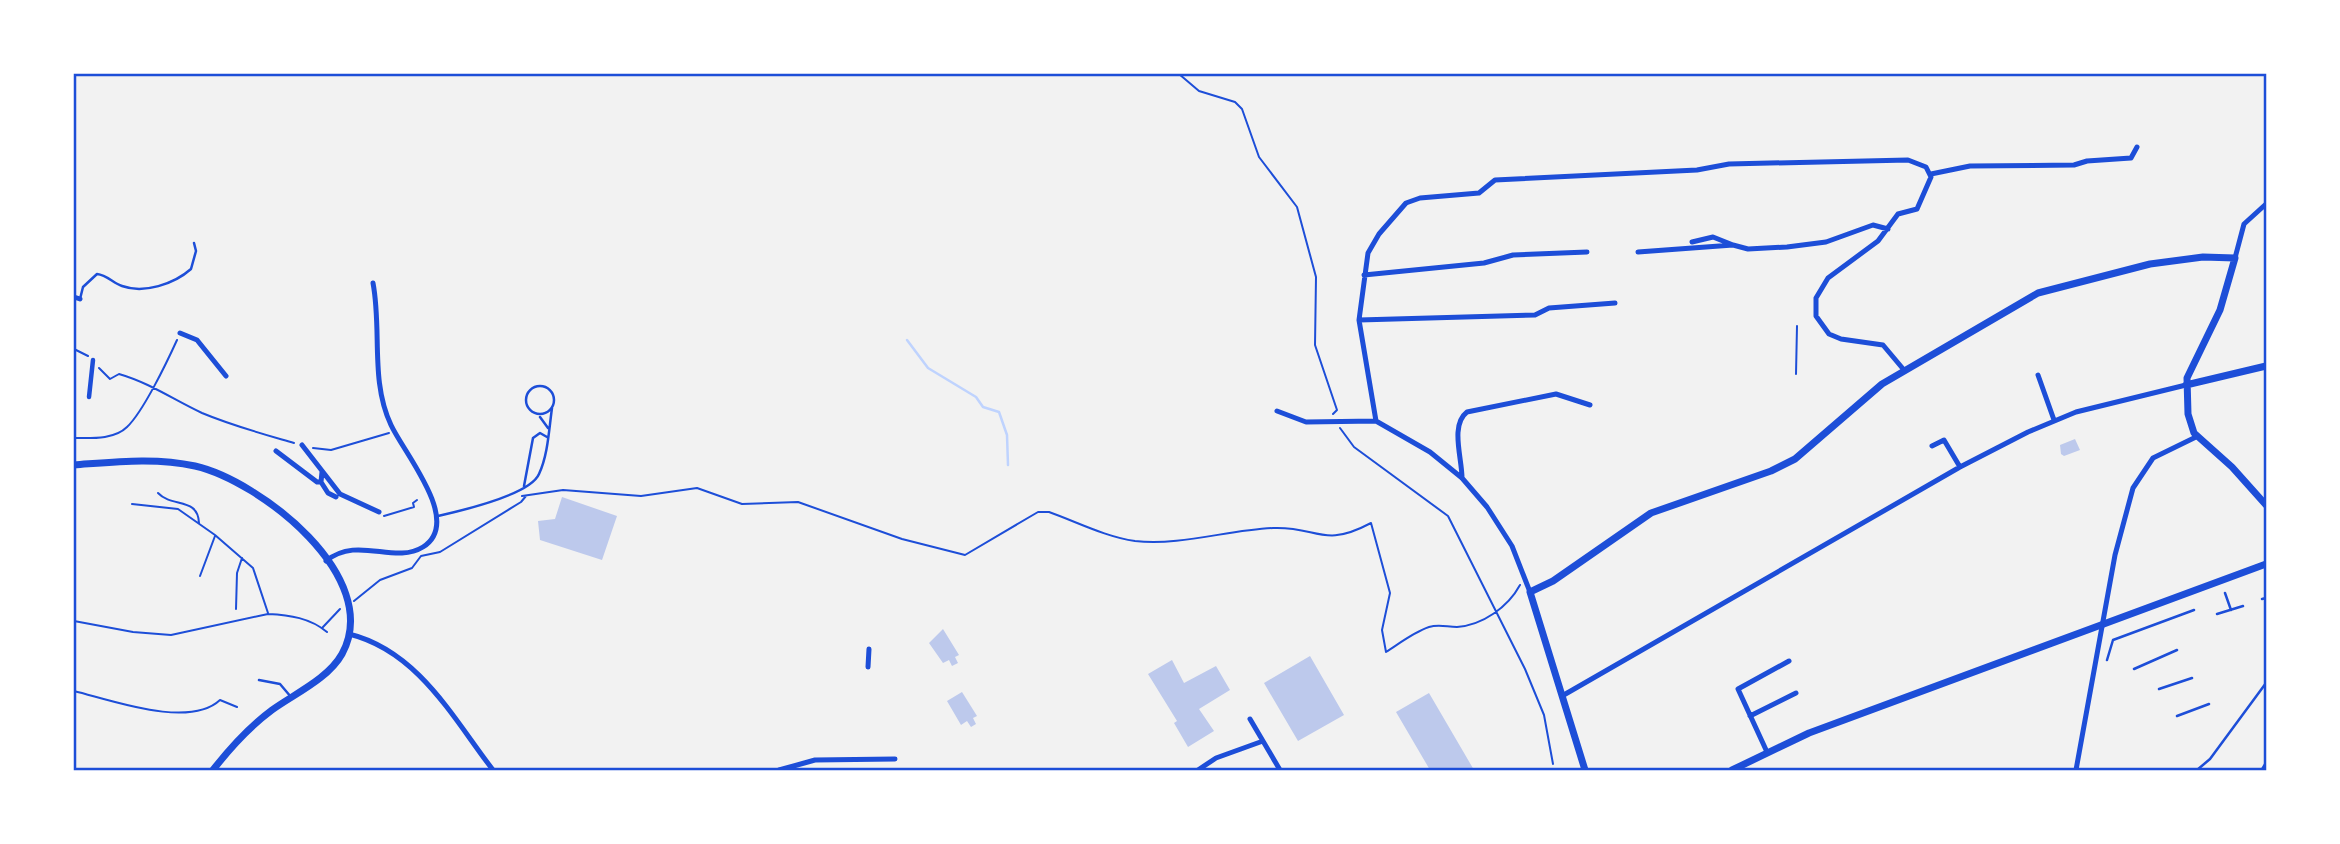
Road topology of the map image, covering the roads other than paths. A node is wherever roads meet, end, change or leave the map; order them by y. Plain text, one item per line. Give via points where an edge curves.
1 (2137, 147) dead end
2 (1931, 174) junction
3 (2266, 205) edge
4 (1888, 229) junction
5 (1692, 242) dead end
6 (194, 243) dead end
7 (1732, 245) junction
8 (1587, 252) dead end
9 (1638, 252) dead end
10 (2235, 258) junction
11 (1364, 275) junction
12 (373, 283) dead end
13 (77, 298) edge
14 (1615, 303) dead end
15 (1359, 320) junction
16 (180, 333) road end
17 (93, 360) road end
18 (2266, 366) edge
19 (1904, 370) junction
20 (2038, 375) dead end
21 (226, 376) dead end
22 (2186, 385) junction
23 (89, 397) dead end
24 (1590, 405) dead end
25 (552, 408) junction
26 (1277, 411) dead end
27 (537, 415) junction
28 (2053, 420) junction
29 (1376, 421) junction
30 (549, 429) junction
31 (2198, 436) junction
32 (547, 437) junction
33 (302, 445) road end
34 (1932, 446) dead end
35 (276, 451) dead end
36 (74, 465) edge
37 (1960, 467) junction
38 (322, 472) junction
39 (1462, 478) junction
40 (321, 482) junction
41 (523, 488) junction
42 (338, 496) junction
43 (2266, 505) edge
44 (379, 512) road end
45 (438, 516) junction
46 (326, 561) junction
47 (2266, 564) edge
48 (1530, 593) junction
49 (2225, 593) dead end
50 (2243, 607) dead end
51 (2194, 610) dead end
52 (2231, 610) junction
53 (2217, 614) dead end
54 (2101, 626) junction
55 (349, 634) junction
56 (869, 649) dead end
57 (2177, 650) dead end
58 (2107, 660) dead end
59 (1789, 661) dead end
60 (868, 667) dead end
61 (2134, 668) dead end
62 (2192, 678) dead end
63 (259, 680) dead end
64 (2266, 683) edge
65 (2160, 689) dead end
66 (1796, 693) dead end
67 (1562, 696) junction
68 (291, 697) junction
69 (2209, 704) dead end
70 (1750, 716) junction
71 (2178, 716) dead end
72 (1250, 719) dead end
73 (1263, 741) junction
74 (1767, 752) junction
75 (895, 759) dead end
76 (2266, 765) edge
77 (213, 771) edge
78 (494, 771) edge
79 (779, 771) edge
80 (1198, 771) edge
81 (1280, 771) edge
82 (1585, 771) edge
83 (1732, 771) edge
84 (2076, 771) edge
85 (2197, 771) edge
86 (2263, 771) edge

1 - 2 street via 2131,158 2074,165 1970,166
2 - 4 street via 1917,209 1898,214
2 - 11 street via 1923,165 1908,160 1729,164 1697,170 1495,180 1479,193 1406,203 1379,234 1368,253
3 - 10 street via 2244,225
4 - 7 street via 1873,225 1819,244 1748,249
4 - 19 street via 1828,278 1818,291 1815,310 1829,334 1883,345
5 - 7 street via 1717,237
6 - 13 lane via 191,269 173,281 129,288 97,274
7 - 9 street
8 - 11 street via 1513,255 1484,263
10 - 19 street via 2150,264 2050,288
10 - 22 street via 2220,310
11 - 15 street
12 - 45 street via 380,393 393,431
14 - 15 street via 1549,308 1535,315
15 - 29 street
16 - 21 street via 197,340
17 - 23 street
18 - 22 street
19 - 48 street via 1863,397 1795,459 1651,513
20 - 28 street
22 - 28 street
22 - 31 street via 2189,423
24 - 39 street via 1556,394 1467,412 1457,427
25 - 27 lane
25 - 27 lane via 552,392 542,386 531,388 526,404
25 - 30 lane
26 - 29 street via 1306,422
27 - 30 lane
28 - 37 street
29 - 39 street via 1430,452
30 - 32 lane
31 - 43 street
31 - 54 street via 2153,458 2138,478 2119,534
32 - 41 lane via 539,475
32 - 41 lane via 540,433 533,438
33 - 38 street
34 - 37 street via 1944,440
35 - 40 street
36 - 46 street via 162,461 217,472 273,505 304,532
37 - 67 street
38 - 40 street
38 - 42 street
39 - 48 street via 1501,528
40 - 42 street via 328,493
41 - 45 lane
42 - 44 street
45 - 46 street via 435,535 419,550 348,549
46 - 55 street via 347,600
47 - 54 street
48 - 67 street
49 - 52 lane
50 - 52 lane
51 - 58 lane via 2113,640
52 - 53 lane
54 - 74 street
54 - 84 street
55 - 68 street via 335,663
55 - 78 street via 377,643 407,662
56 - 60 street
57 - 61 lane
59 - 70 street via 1738,690
62 - 65 lane
63 - 68 lane via 280,684
64 - 85 lane
66 - 70 street
67 - 82 street
68 - 77 street via 253,726
69 - 71 lane
70 - 74 street
72 - 73 street
73 - 80 street via 1216,758
73 - 81 street
74 - 83 street
75 - 79 street via 815,760
76 - 86 street

